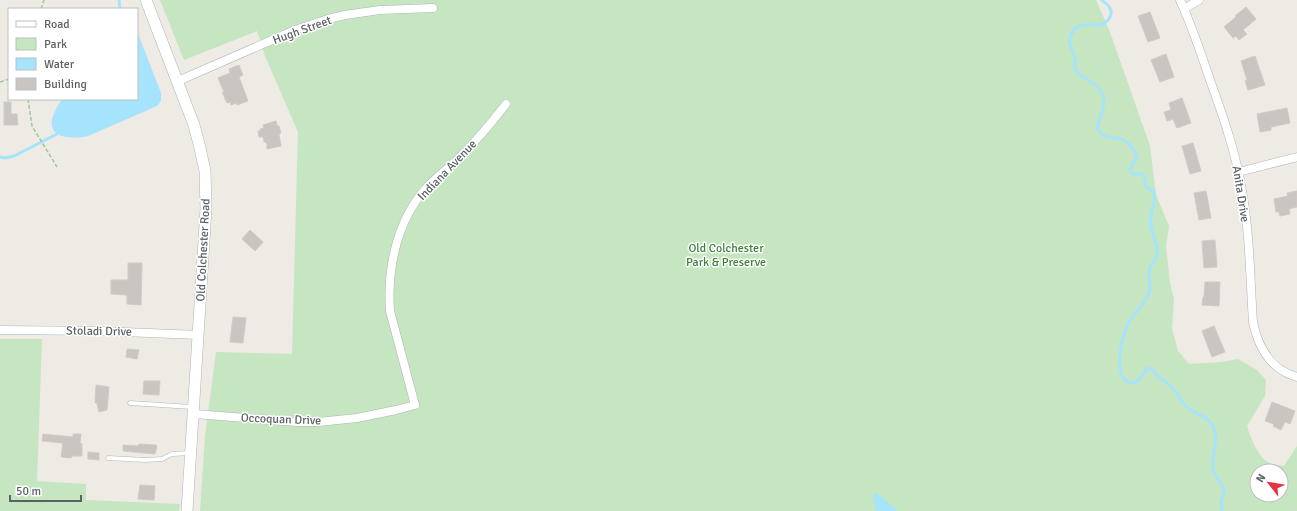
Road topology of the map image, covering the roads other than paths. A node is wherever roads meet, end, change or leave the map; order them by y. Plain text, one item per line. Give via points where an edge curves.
1 (146, 0) edge
2 (1180, 0) edge
3 (1199, 0) edge
4 (433, 8) dead end
5 (1184, 9) junction
6 (178, 81) junction
7 (506, 104) dead end
8 (1297, 157) edge
9 (1239, 172) junction
10 (0, 330) edge
11 (198, 335) junction
12 (1297, 377) edge
13 (130, 402) dead end
14 (415, 405) joint
15 (194, 411) junction
16 (191, 453) junction
17 (108, 458) dead end
18 (187, 511) edge

1 - 6 street, Old Colchester Road
2 - 5 street, Anita Drive
3 - 5 street
4 - 6 street, Hugh Street via 380,10 328,19
5 - 9 street, Anita Drive via 1229,135
6 - 11 street, Old Colchester Road via 194,125 205,171 206,209
7 - 14 street, Indiana Avenue via 472,145 428,186 411,210 395,246 390,272 390,312
8 - 9 street
9 - 12 street, Anita Drive via 1256,334 1270,362
10 - 11 street, Stoladi Drive
11 - 15 street, Old Colchester Road
13 - 15 lane
14 - 15 street, Occoquan Drive via 357,418 318,422
15 - 16 street, Old Colchester Road
16 - 17 lane via 146,460
16 - 18 street, Old Colchester Road

